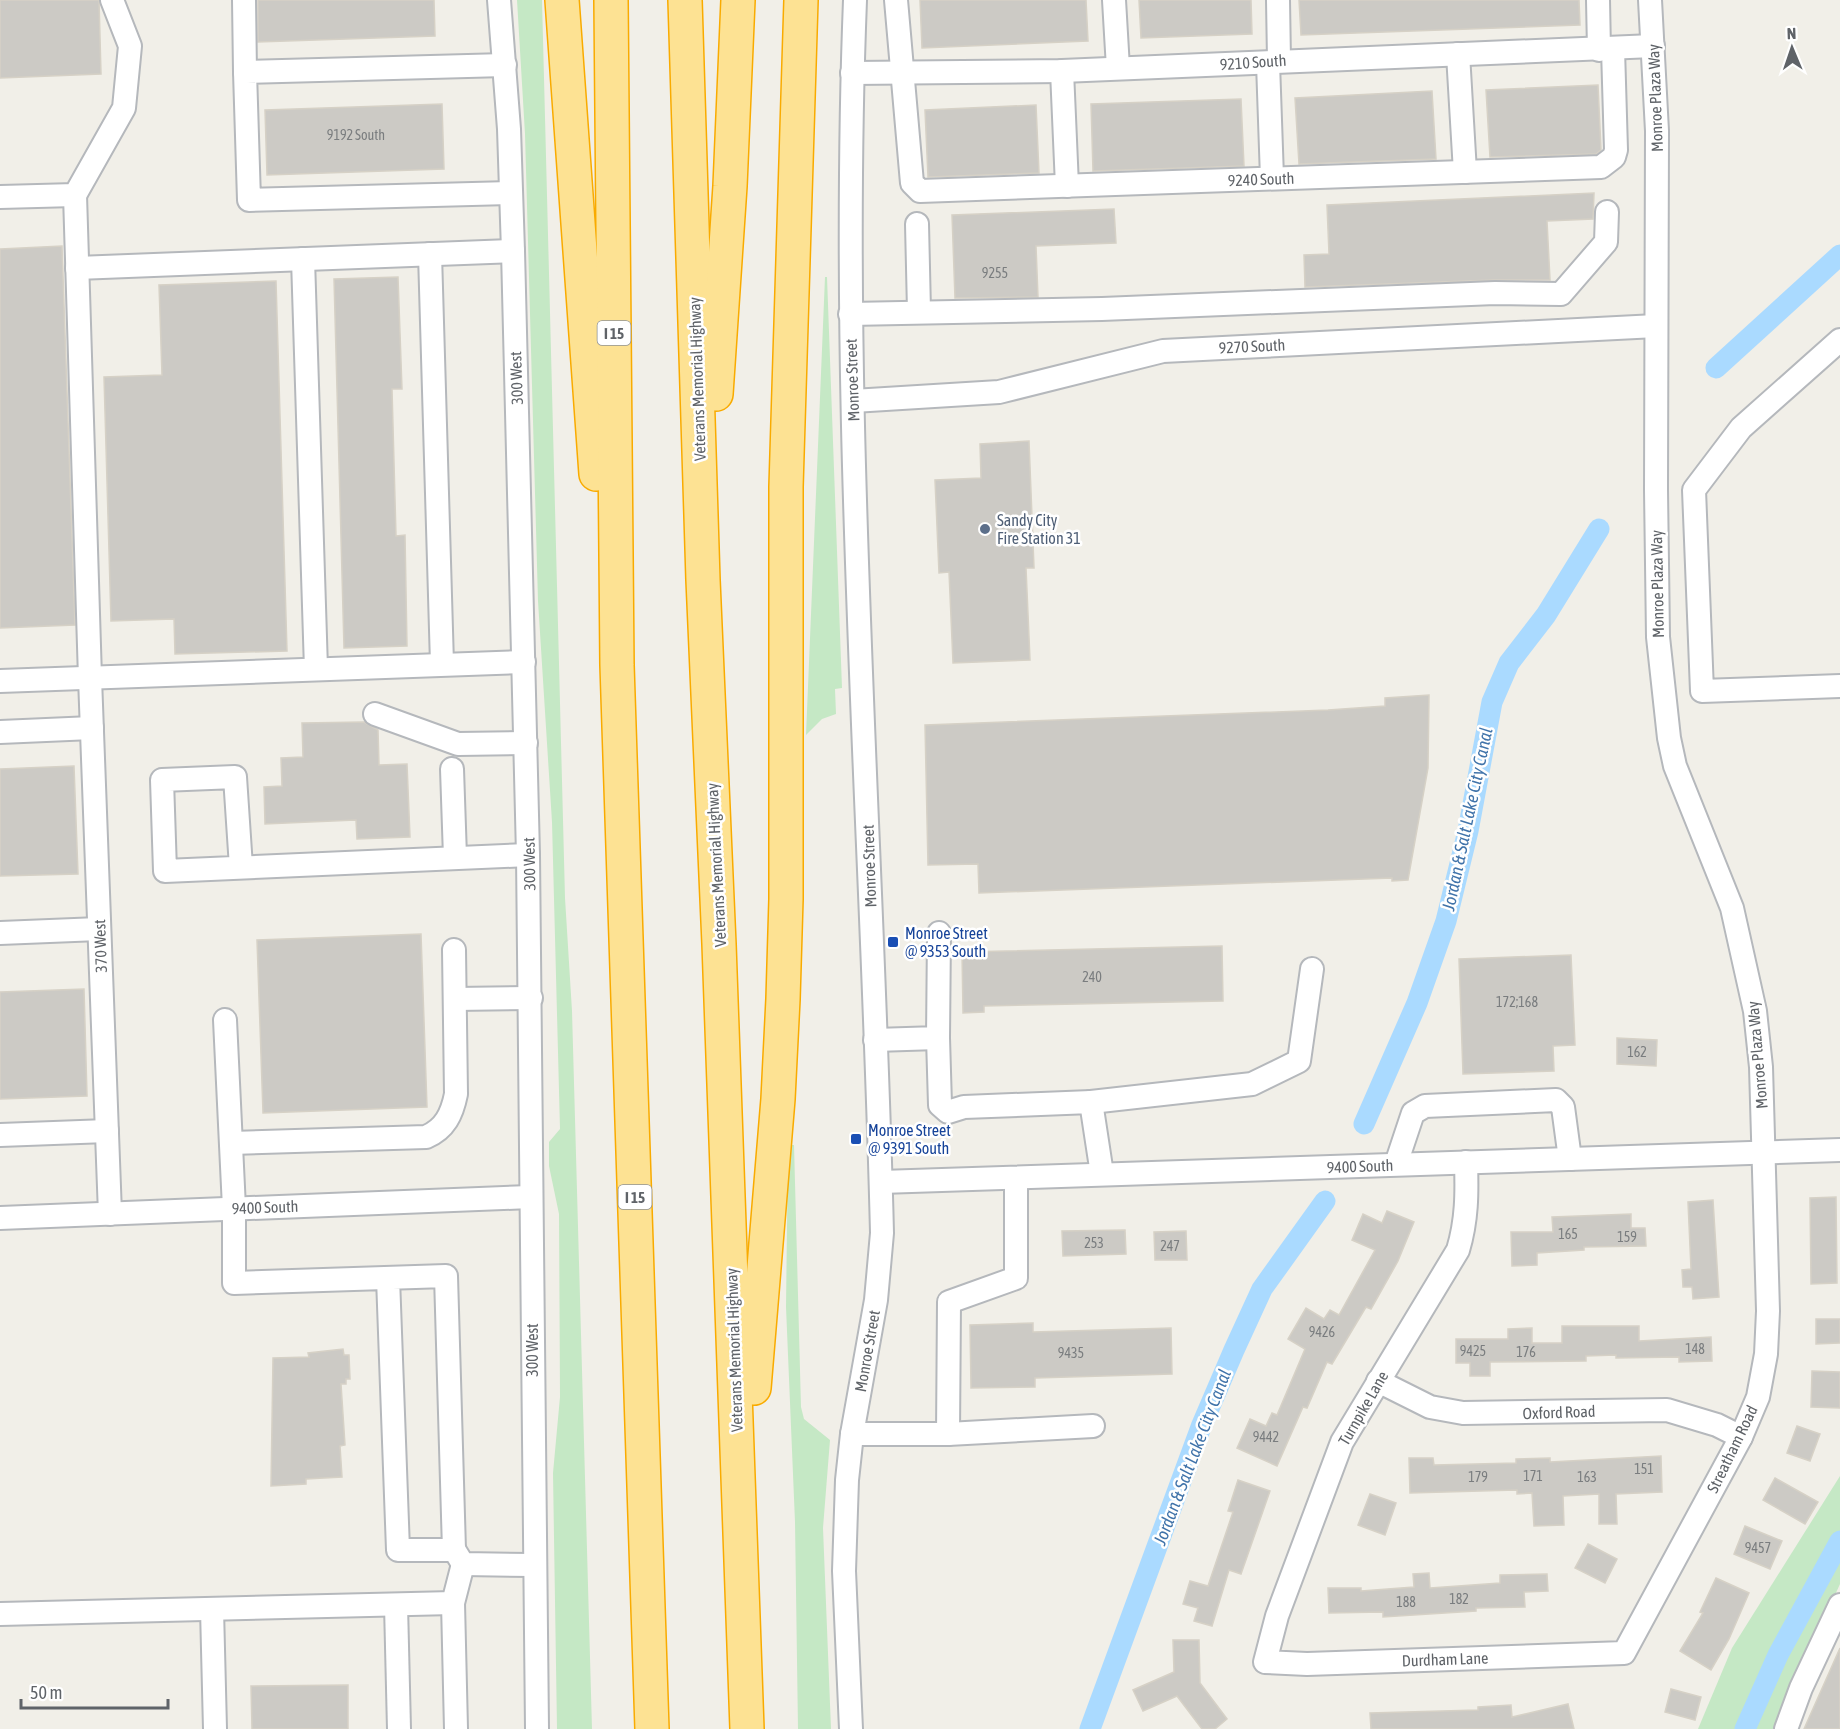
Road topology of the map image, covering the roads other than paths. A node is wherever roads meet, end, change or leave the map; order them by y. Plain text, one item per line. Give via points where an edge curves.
1 (112, 0) edge
2 (244, 0) edge
3 (499, 0) edge
4 (562, 0) edge
5 (611, 0) edge
6 (685, 0) edge
7 (738, 0) edge
8 (801, 0) edge
9 (855, 0) edge
10 (896, 0) edge
11 (1114, 0) edge
12 (1278, 0) edge
13 (1598, 0) edge
14 (1650, 0) edge
15 (1653, 46) junction
16 (1606, 49) junction
17 (1458, 54) junction
18 (1273, 62) junction
19 (505, 65) junction
20 (1118, 68) junction
21 (1062, 71) junction
22 (244, 72) junction
23 (852, 73) junction
24 (903, 73) junction
25 (1465, 172) junction
26 (1272, 178) junction
27 (1067, 186) junction
28 (511, 193) junction
29 (75, 195) junction
30 (0, 197) edge
31 (1607, 212) dead end
32 (916, 224) dead end
33 (513, 251) junction
34 (430, 254) junction
35 (303, 259) junction
36 (77, 268) junction
37 (919, 312) junction
38 (850, 314) junction
39 (1656, 326) junction
40 (1840, 340) edge
41 (853, 401) junction
42 (703, 580) junction
43 (524, 662) junction
44 (442, 664) junction
45 (617, 665) junction
46 (316, 669) junction
47 (90, 678) junction
48 (0, 681) edge
49 (1840, 686) edge
50 (375, 714) dead end
51 (92, 728) junction
52 (0, 732) edge
53 (526, 743) junction
54 (452, 769) dead end
55 (528, 855) junction
56 (455, 857) junction
57 (241, 867) junction
58 (99, 929) junction
59 (0, 933) edge
60 (939, 933) dead end
61 (454, 950) dead end
62 (1312, 969) dead end
63 (531, 998) junction
64 (455, 999) junction
65 (225, 1020) dead end
66 (938, 1038) junction
67 (875, 1040) junction
68 (1091, 1102) junction
69 (106, 1131) junction
70 (0, 1135) edge
71 (231, 1143) junction
72 (1840, 1150) edge
73 (1763, 1152) junction
74 (1570, 1159) junction
75 (1466, 1162) junction
76 (1396, 1164) junction
77 (1102, 1174) junction
78 (1016, 1178) junction
79 (881, 1182) junction
80 (530, 1197) junction
81 (234, 1208) junction
82 (110, 1214) junction
83 (0, 1218) edge
84 (388, 1278) junction
85 (1378, 1381) junction
86 (1093, 1426) dead end
87 (852, 1434) junction
88 (948, 1434) junction
89 (1741, 1437) junction
90 (458, 1557) junction
91 (533, 1565) junction
92 (453, 1603) junction
93 (396, 1605) junction
94 (1840, 1605) edge
95 (212, 1610) junction
96 (0, 1614) edge
97 (745, 1642) junction
98 (1624, 1653) joint
99 (1265, 1662) joint
100 (215, 1729) edge
101 (399, 1729) edge
102 (456, 1729) edge
103 (537, 1729) edge
104 (652, 1729) edge
105 (747, 1729) edge
106 (851, 1729) edge
107 (1786, 1729) edge

1 - 29 street via 130,46 124,108
2 - 22 street
3 - 19 street, 300 West
4 - 45 highway via 593,446
5 - 45 highway, I 15
6 - 42 highway, Veterans Memorial Highway
7 - 42 highway via 730,186
8 - 97 highway via 786,499 783,999 752,1413
9 - 23 street, Monroe Street
10 - 24 street
11 - 20 street
12 - 18 street
13 - 16 street
14 - 15 street, Monroe Plaza Way
15 - 16 street, 9210 South
15 - 39 street, Monroe Plaza Way via 1657,131
16 - 17 street, 9210 South
16 - 25 street, 9240 South via 1616,150 1607,163 1601,167
17 - 18 street, 9210 South
17 - 25 street
18 - 20 street, 9210 South
18 - 26 street
19 - 22 street
19 - 28 street, 300 West
20 - 21 street, 9210 South
21 - 24 street, 9210 South
21 - 27 street
22 - 28 street via 249,200
23 - 24 street, 9210 South
23 - 38 street, Monroe Street
24 - 27 street, 9240 South via 912,183 916,190
25 - 26 street, 9240 South
26 - 27 street, 9240 South
28 - 33 street, 300 West
29 - 30 street
29 - 36 street, 370 West
31 - 37 street via 1606,242 1561,294
32 - 37 street
33 - 34 street
33 - 43 street, 300 West
34 - 35 street
34 - 44 street
35 - 36 street
35 - 46 street
36 - 47 street, 370 West
37 - 38 street
38 - 41 street, Monroe Street
39 - 41 street, 9270 South via 1163,351 999,392
39 - 73 street, Monroe Plaza Way via 1658,637 1669,738 1675,766 1732,908 1744,956 1761,1067
40 - 49 street via 1741,428 1694,490 1702,691
41 - 67 street, Monroe Street
42 - 97 highway, Veterans Memorial Highway
43 - 44 street
43 - 53 street, 300 West
44 - 46 street
45 - 104 highway, I 15
46 - 47 street
47 - 48 street
47 - 51 street, 370 West
50 - 53 street via 458,744
51 - 52 street
51 - 58 street, 370 West
53 - 55 street, 300 West
54 - 56 street
55 - 56 street
55 - 63 street, 300 West
56 - 57 street
57 - 57 street via 165,871 162,780 235,777
58 - 59 street
58 - 69 street, 370 West
60 - 66 street
61 - 64 street
62 - 68 street via 1299,1061 1252,1084
63 - 64 street
63 - 80 street, 300 West
64 - 71 street via 456,1094 453,1108 438,1132 426,1137
65 - 71 street
66 - 67 street
66 - 68 street via 940,1105 948,1112 964,1107
67 - 79 street, Monroe Street
68 - 77 street
69 - 70 street
69 - 82 street, 370 West
71 - 81 street
72 - 73 street, 9400 South
73 - 74 street, 9400 South
73 - 89 street, Streatham Road via 1766,1354 1758,1396
74 - 75 street, 9400 South
74 - 76 street via 1563,1107 1556,1100 1544,1100 1436,1104 1417,1109
75 - 76 street, 9400 South
75 - 85 street, Turnpike Lane via 1468,1203 1458,1250
76 - 77 street, 9400 South
77 - 78 street, 9400 South
78 - 79 street, 9400 South
78 - 88 street via 1016,1278 950,1302
79 - 87 street, Monroe Street via 882,1233 876,1300
80 - 81 street, 9400 South
80 - 91 street, 300 West
81 - 82 street, 9400 South
81 - 84 street via 234,1283
82 - 83 street, 9400 South
84 - 90 street via 398,1550
84 - 90 street via 446,1276
85 - 89 street, Oxford Road via 1430,1407 1463,1413 1667,1410 1717,1425
85 - 99 street, Turnpike Lane via 1342,1442 1277,1616
86 - 88 street
87 - 88 street
87 - 106 street, Monroe Street via 844,1526
89 - 98 street, Streatham Road
90 - 91 street
90 - 92 street
91 - 103 street, 300 West
92 - 93 street
92 - 102 street
93 - 95 street
93 - 101 street
94 - 107 street
95 - 96 street
95 - 100 street
97 - 105 highway, Veterans Memorial Highway
98 - 99 street, Durdham Lane via 1307,1664

